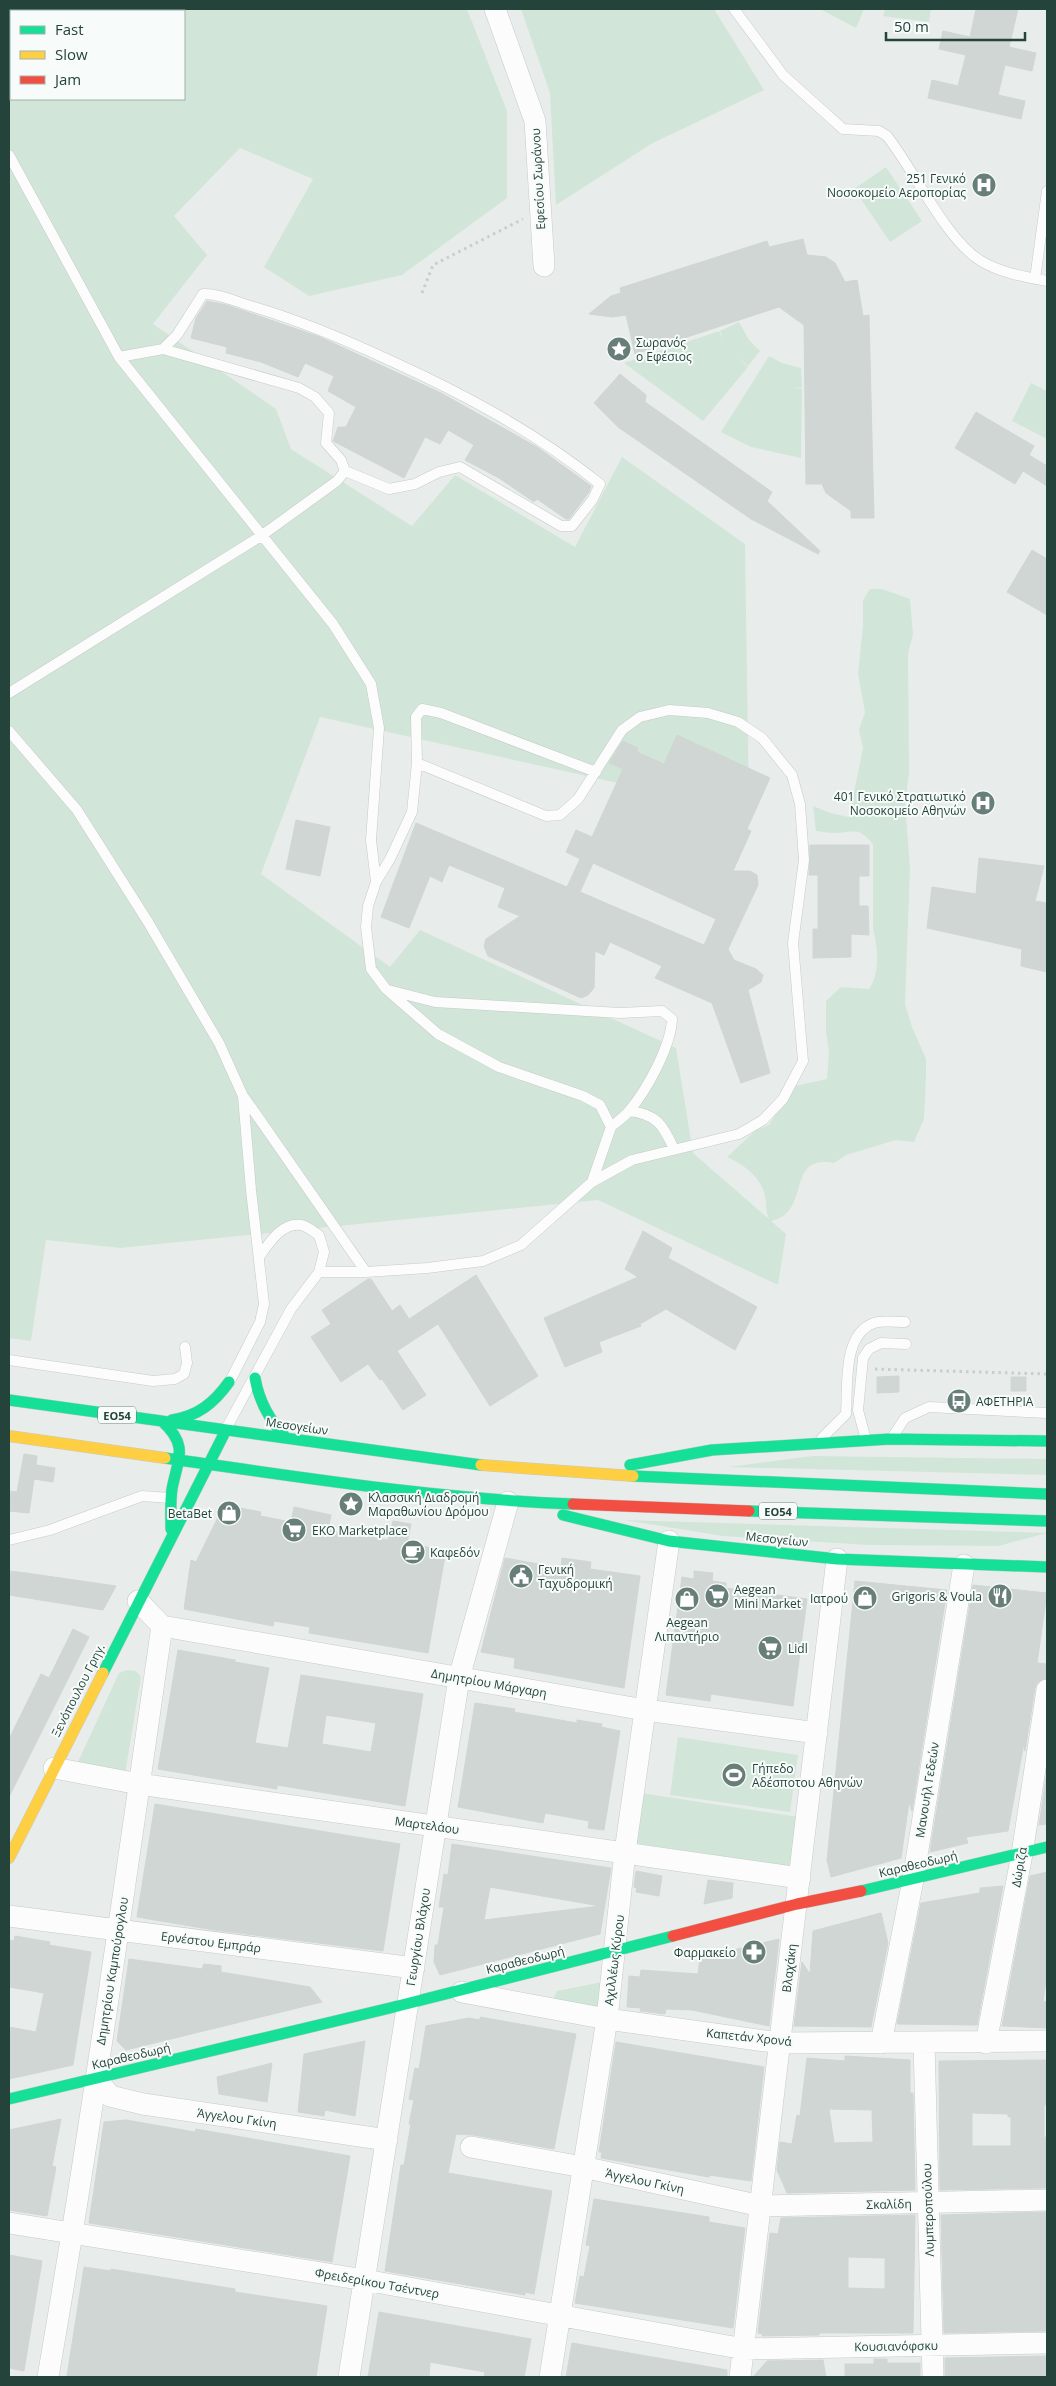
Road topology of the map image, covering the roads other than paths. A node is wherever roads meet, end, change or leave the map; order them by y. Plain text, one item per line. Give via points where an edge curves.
1 (495, 9) edge
2 (734, 9) edge
3 (9, 155) edge
4 (1047, 191) edge
5 (544, 266) dead end
6 (1035, 279) junction
7 (1047, 281) edge
8 (163, 349) junction
9 (119, 358) junction
10 (345, 471) junction
11 (261, 536) junction
12 (9, 693) edge
13 (9, 731) edge
14 (417, 763) junction
15 (596, 772) junction
16 (376, 882) junction
17 (386, 989) junction
18 (244, 1096) junction
19 (629, 1111) junction
20 (611, 1127) junction
21 (674, 1149) junction
22 (592, 1182) junction
23 (259, 1257) junction
24 (319, 1272) junction
25 (366, 1272) junction
26 (905, 1322) dead end
27 (906, 1344) dead end
28 (185, 1347) dead end
29 (9, 1360) edge
30 (254, 1378) junction
31 (229, 1382) junction
32 (9, 1400) edge
33 (1047, 1413) edge
34 (162, 1421) junction
35 (226, 1430) junction
36 (9, 1436) edge
37 (286, 1438) junction
38 (890, 1440) junction
39 (867, 1441) junction
40 (1047, 1441) edge
41 (817, 1444) junction
42 (181, 1458) junction
43 (209, 1462) junction
44 (582, 1474) junction
45 (1047, 1494) edge
46 (171, 1498) junction
47 (508, 1502) junction
48 (1047, 1521) edge
49 (171, 1536) junction
50 (9, 1540) edge
51 (669, 1541) junction
52 (837, 1560) junction
53 (964, 1566) junction
54 (1047, 1567) edge
55 (138, 1601) junction
56 (162, 1626) junction
57 (459, 1678) junction
58 (1047, 1690) edge
59 (645, 1710) junction
60 (817, 1732) junction
61 (54, 1768) junction
62 (139, 1784) junction
63 (436, 1826) junction
64 (1047, 1848) edge
65 (625, 1852) junction
66 (1022, 1854) junction
67 (9, 1858) edge
68 (800, 1878) junction
69 (913, 1880) junction
70 (796, 1904) junction
71 (9, 1916) edge
72 (119, 1930) junction
73 (615, 1952) junction
74 (414, 1968) junction
75 (455, 1991) junction
76 (408, 2002) junction
77 (607, 2019) junction
78 (1047, 2041) edge
79 (780, 2043) junction
80 (881, 2043) junction
81 (924, 2043) junction
82 (986, 2043) junction
83 (96, 2078) junction
84 (9, 2099) edge
85 (387, 2140) junction
86 (470, 2147) dead end
87 (583, 2167) junction
88 (1047, 2200) edge
89 (928, 2203) junction
90 (761, 2206) junction
91 (9, 2223) edge
92 (73, 2233) junction
93 (365, 2280) junction
94 (560, 2316) junction
95 (1047, 2343) edge
96 (932, 2346) junction
97 (744, 2349) junction
98 (48, 2377) edge
99 (349, 2377) edge
100 (550, 2377) edge
101 (740, 2377) edge
102 (933, 2377) edge

1 - 5 street, Εφεσίου Σωράνου via 535,122
2 - 6 lane via 783,75 843,129 879,131 887,136 955,237 981,261 1015,275
3 - 9 lane
4 - 6 lane
6 - 7 lane
8 - 9 lane
8 - 10 lane via 299,388 315,397 329,413 326,443 341,460
8 - 10 lane via 203,294 280,315 329,332 436,380 546,443 600,484 572,526 561,526 460,467 389,490
9 - 11 lane
10 - 11 lane via 337,481
11 - 12 lane
11 - 16 lane via 333,624 371,684 379,728 371,840
13 - 18 lane via 77,810 209,1025
14 - 15 lane via 546,816 560,815 578,800
14 - 15 lane via 416,717 422,709 441,713
14 - 16 lane via 412,812
15 - 21 lane via 622,730 640,717 669,710 708,713 738,722 762,738 792,775 800,804 804,860 793,943 802,1061 783,1099 764,1120 739,1134
16 - 17 lane via 368,906 366,927 371,969
17 - 19 lane via 435,1002 620,1013 662,1011 672,1018 672,1033 649,1081
17 - 20 lane via 438,1034 499,1067 600,1105
18 - 23 lane
18 - 25 lane
19 - 20 lane
19 - 21 lane via 647,1113 664,1128
20 - 22 lane
21 - 22 lane via 632,1160
22 - 25 lane via 521,1245 483,1261
23 - 24 lane via 271,1240 286,1228 302,1225 319,1235 324,1252
23 - 31 lane via 264,1304 260,1322
24 - 25 lane
24 - 30 lane via 291,1309
26 - 41 lane via 874,1323 858,1336 850,1349 846,1414
27 - 39 lane via 881,1344 869,1349 863,1358 858,1410
28 - 29 lane via 188,1363 184,1374 175,1379 153,1381
30 - 35 lane
30 - 37 main road via 260,1404 271,1423
31 - 34 main road via 215,1401 200,1413
31 - 35 lane via 224,1402
32 - 34 main road, Μεσογείων / ΕΟ54
33 - 38 lane via 929,1407 905,1418
34 - 35 main road, Μεσογείων / ΕΟ54
34 - 42 main road, Ξενόπουλου Γρηγ. via 173,1430 180,1443
35 - 37 main road, Μεσογείων / ΕΟ54
35 - 43 main road, Ξενόπουλου Γρηγ.
36 - 42 main road, Μεσογείων / ΕΟ54
37 - 44 main road, Μεσογείων / ΕΟ54 via 492,1467
38 - 39 main road, Μεσογείων / ΕΟ54
38 - 40 main road, Μεσογείων / ΕΟ54
39 - 41 main road, Μεσογείων / ΕΟ54
41 - 44 main road, Μεσογείων / ΕΟ54 via 712,1450
42 - 43 main road, Μεσογείων / ΕΟ54
42 - 46 main road, Ξενόπουλου Γρηγ.
43 - 47 main road, Μεσογείων / ΕΟ54 via 396,1490
43 - 49 main road, Ξενόπουλου Γρηγ.
44 - 45 main road, Μεσογείων / ΕΟ54
46 - 49 main road, Ξενόπουλου Γρηγ.
46 - 50 lane via 142,1496 50,1530
47 - 48 main road, Μεσογείων / ΕΟ54
47 - 51 main road, Μεσογείων / ΕΟ54
47 - 57 street, Γεωργίου Βλάχου
49 - 55 main road, Ξενόπουλου Γρηγ.
51 - 52 main road, Μεσογείων / ΕΟ54
51 - 59 street, Αχιλλέως Κύρου
52 - 53 main road, Μεσογείων / ΕΟ54
52 - 60 street, Βλαχάκη
53 - 54 main road, Μεσογείων / ΕΟ54
53 - 69 street, Μανουήλ Γεδεών
55 - 56 street
55 - 61 main road, Ξενόπουλου Γρηγ.
56 - 57 street, Δημητρίου Μάργαρη
56 - 62 street, Δημητρίου Καμπούρογλου
57 - 59 street, Δημητρίου Μάργαρη
57 - 63 street, Γεωργίου Βλάχου
58 - 66 street, Δώριζα
59 - 60 street, Δημητρίου Μάργαρη
59 - 65 street, Αχιλλέως Κύρου
60 - 68 street, Βλαχάκη
61 - 62 street, Μαρτελάου
61 - 67 main road, Ξενόπουλου Γρηγ.
62 - 63 street, Μαρτελάου
62 - 72 street, Δημητρίου Καμπούρογλου
63 - 65 street, Μαρτελάου
63 - 74 street, Γεωργίου Βλάχου
64 - 66 main road, Καραθεοδωρή
65 - 68 street, Μαρτελάου
65 - 73 street, Αχιλλέως Κύρου
66 - 69 main road, Καραθεοδωρή
66 - 82 street, Δώριζα
68 - 70 street, Βλαχάκη
69 - 70 main road, Καραθεοδωρή
69 - 80 street, Μανουήλ Γεδεών
70 - 73 main road, Καραθεοδωρή
70 - 79 street, Βλαχάκη
71 - 72 street, Ερνέστου Εμπράρ
72 - 74 street, Ερνέστου Εμπράρ
72 - 83 street, Δημητρίου Καμπούρογλου
73 - 75 main road, Καραθεοδωρή
73 - 77 street, Αχιλλέως Κύρου
74 - 76 street, Γεωργίου Βλάχου
75 - 76 main road, Καραθεοδωρή
75 - 77 street, Καπετάν Χρονά
76 - 83 main road, Καραθεοδωρή
76 - 85 street, Γεωργίου Βλάχου
77 - 79 street, Καπετάν Χρονά
77 - 87 street, Αχιλλέως Κύρου
78 - 82 street, Καπετάν Χρονά
79 - 80 street, Καπετάν Χρονά
79 - 90 street, Βλαχάκη
80 - 81 street, Καπετάν Χρονά
81 - 82 street, Καπετάν Χρονά
81 - 89 street, Λυμπεροπούλου
83 - 84 main road, Καραθεοδωρή
83 - 85 street, Άγγελου Γκίνη via 110,2096 143,2104
83 - 92 street, Δημητρίου Καμπούρογλου
85 - 93 street, Γεωργίου Βλάχου
86 - 87 street, Άγγελου Γκίνη
87 - 90 street, Άγγελου Γκίνη
87 - 94 street, Αχιλλέως Κύρου
88 - 89 street, Σκαλίδη
89 - 90 street, Σκαλίδη
89 - 96 street, Λυμπεροπούλου
90 - 97 street, Βλαχάκη
91 - 92 street, Φρειδερίκου Τσέντνερ
92 - 93 street, Φρειδερίκου Τσέντνερ
92 - 98 street, Δημητρίου Καμπούρογλου
93 - 94 street, Φρειδερίκου Τσέντνερ
93 - 99 street, Γεωργίου Βλάχου
94 - 97 street, Φρειδερίκου Τσέντνερ
94 - 100 street, Αχιλλέως Κύρου
95 - 96 street, Κουσιανόφσκυ
96 - 97 street, Κουσιανόφσκυ
96 - 102 street, Λυμπεροπούλου
97 - 101 street, Βλαχάκη

